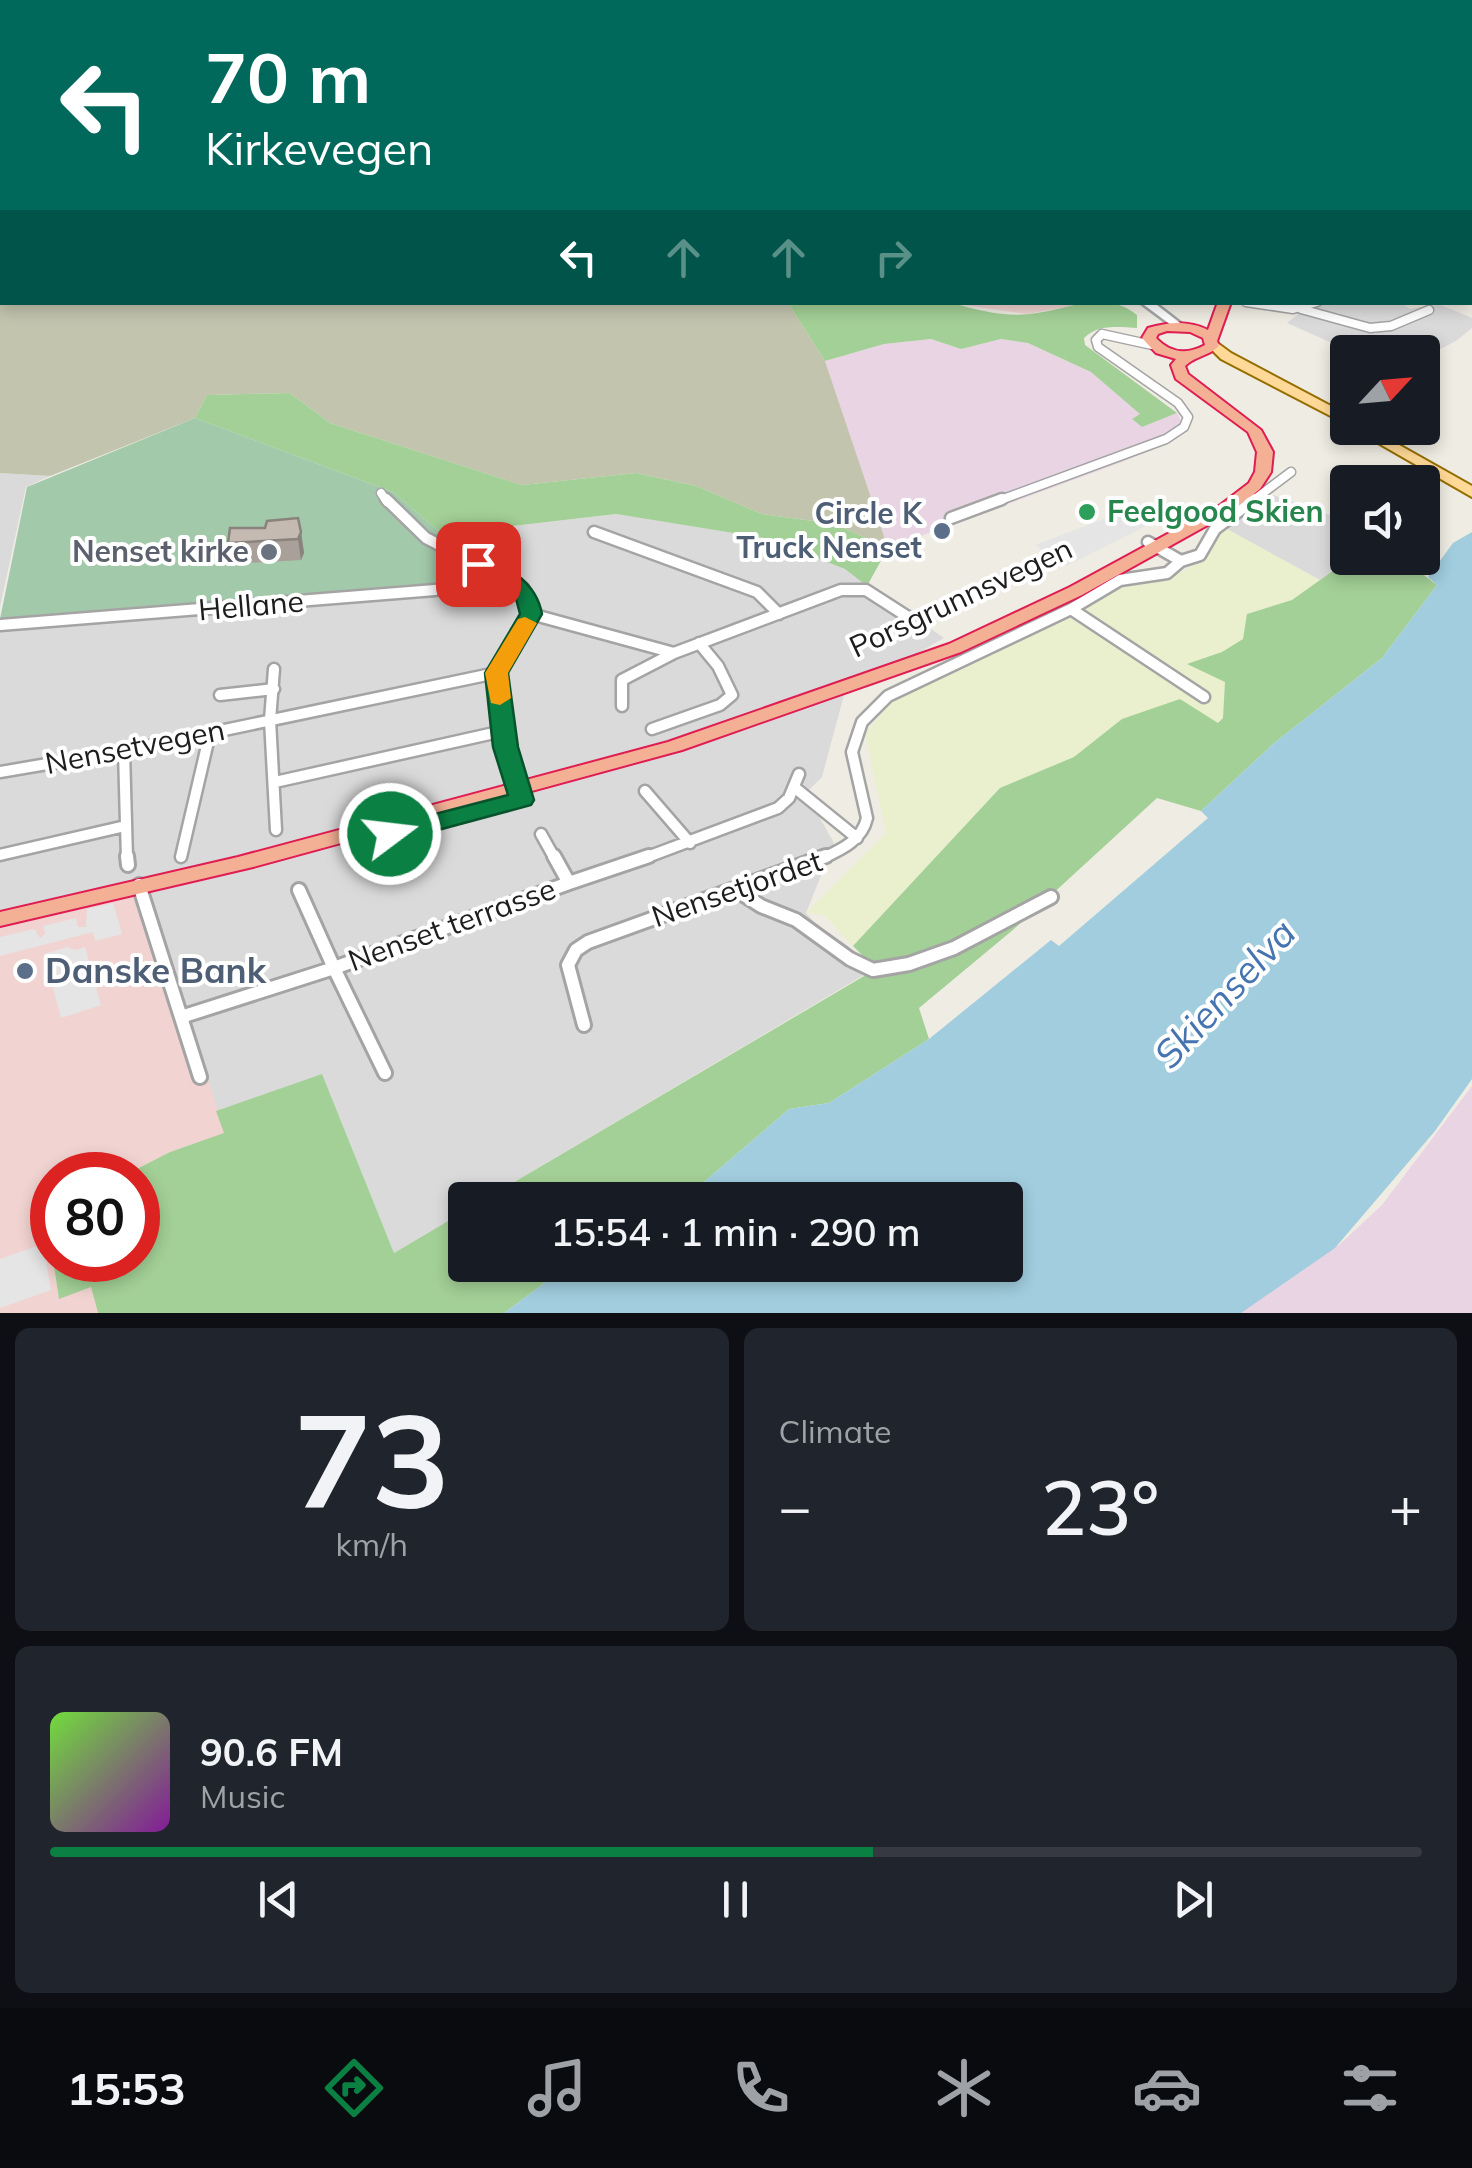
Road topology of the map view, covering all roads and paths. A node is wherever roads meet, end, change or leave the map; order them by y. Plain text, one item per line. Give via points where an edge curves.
1 (1145, 305) edge
2 (1148, 305) edge
3 (1270, 305) edge
4 (1310, 305) edge
5 (1222, 307) edge
6 (1301, 309) junction
7 (1429, 310) dead end
8 (1182, 326) junction
9 (1156, 339) junction
10 (1212, 341) junction
11 (1191, 355) junction
12 (1262, 375) junction
13 (1218, 404) junction
14 (1330, 411) edge
15 (1389, 445) edge
16 (1292, 472) dead end
17 (1472, 492) edge
18 (381, 493) dead end
19 (951, 518) dead end
20 (594, 532) dead end
21 (1153, 544) junction
22 (1181, 562) junction
23 (500, 575) junction
24 (1070, 609) junction
25 (531, 614) junction
26 (779, 614) junction
27 (908, 617) dead end
28 (0, 625) edge
29 (698, 644) junction
30 (674, 653) junction
31 (274, 669) dead end
32 (496, 673) junction
33 (274, 688) junction
34 (220, 695) dead end
35 (1204, 697) dead end
36 (622, 706) dead end
37 (270, 720) junction
38 (652, 728) dead end
39 (504, 730) junction
40 (210, 733) junction
41 (124, 750) junction
42 (0, 772) edge
43 (799, 774) dead end
44 (275, 782) junction
45 (794, 788) junction
46 (645, 791) dead end
47 (519, 794) junction
48 (121, 827) junction
49 (276, 830) dead end
50 (541, 834) dead end
51 (857, 838) junction
52 (690, 843) junction
53 (0, 855) edge
54 (180, 857) dead end
55 (128, 865) dead end
56 (569, 883) junction
57 (139, 885) junction
58 (298, 890) dead end
59 (736, 890) junction
60 (1052, 897) dead end
61 (0, 919) edge
62 (334, 968) junction
63 (181, 1018) junction
64 (584, 1025) dead end
65 (386, 1072) dead end
66 (200, 1077) dead end

1 - 9 street
2 - 8 street
3 - 6 street
4 - 6 street
5 - 8 highway
5 - 10 highway
6 - 7 street via 1370,328
8 - 9 highway
8 - 10 highway
9 - 11 highway
9 - 13 highway, Porsgrunnsvegen via 1167,372
9 - 19 street via 1102,334 1096,340 1098,348 1178,403 1188,417 1184,427
10 - 11 highway via 1210,349
10 - 12 main road
11 - 12 main road
11 - 13 highway, Porsgrunnsvegen via 1178,365 1181,376
12 - 14 main road
13 - 21 highway, Porsgrunnsvegen via 1264,444 1255,486 1225,509
15 - 17 main road
16 - 22 street via 1209,535 1200,555
18 - 23 street via 416,531
20 - 26 street via 757,592
21 - 22 street
21 - 47 highway, Porsgrunnsvegen via 968,642
22 - 24 street, Nensetjordet via 1163,574 1120,580
23 - 25 street via 523,588
23 - 28 street, Hellane via 435,590
24 - 35 street
24 - 51 street, Nensetjordet via 913,683 871,711 852,752 866,818
25 - 30 street
25 - 32 street
26 - 27 street via 841,590 866,590
26 - 29 street
29 - 30 street
29 - 38 street via 732,695 720,706
30 - 36 street via 622,680
31 - 33 street
32 - 37 street, Nensetvegen
32 - 39 street
33 - 34 street
33 - 37 street
37 - 40 street, Nensetvegen
37 - 44 street
39 - 44 street
39 - 47 street
40 - 41 street, Nensetvegen
40 - 54 street
41 - 42 street, Nensetvegen
41 - 48 street
43 - 45 street
44 - 49 street
45 - 51 street
45 - 52 street, Nenset terrasse via 778,808
46 - 52 street
47 - 57 highway, Porsgrunnsvegen via 376,838
48 - 53 street
48 - 55 street
50 - 56 street, Nenset terrasse
51 - 59 street, Nensetjordet via 830,858
52 - 56 street, Nenset terrasse
56 - 62 street, Nenset terrasse
57 - 61 highway, Porsgrunnsvegen
57 - 63 street
58 - 62 street, Nenset terrasse
59 - 60 street via 872,970 954,948
59 - 64 street, Nensetjordet via 576,950 568,965
62 - 63 street, Nenset terrasse
62 - 65 street, Nenset terrasse
63 - 66 street

